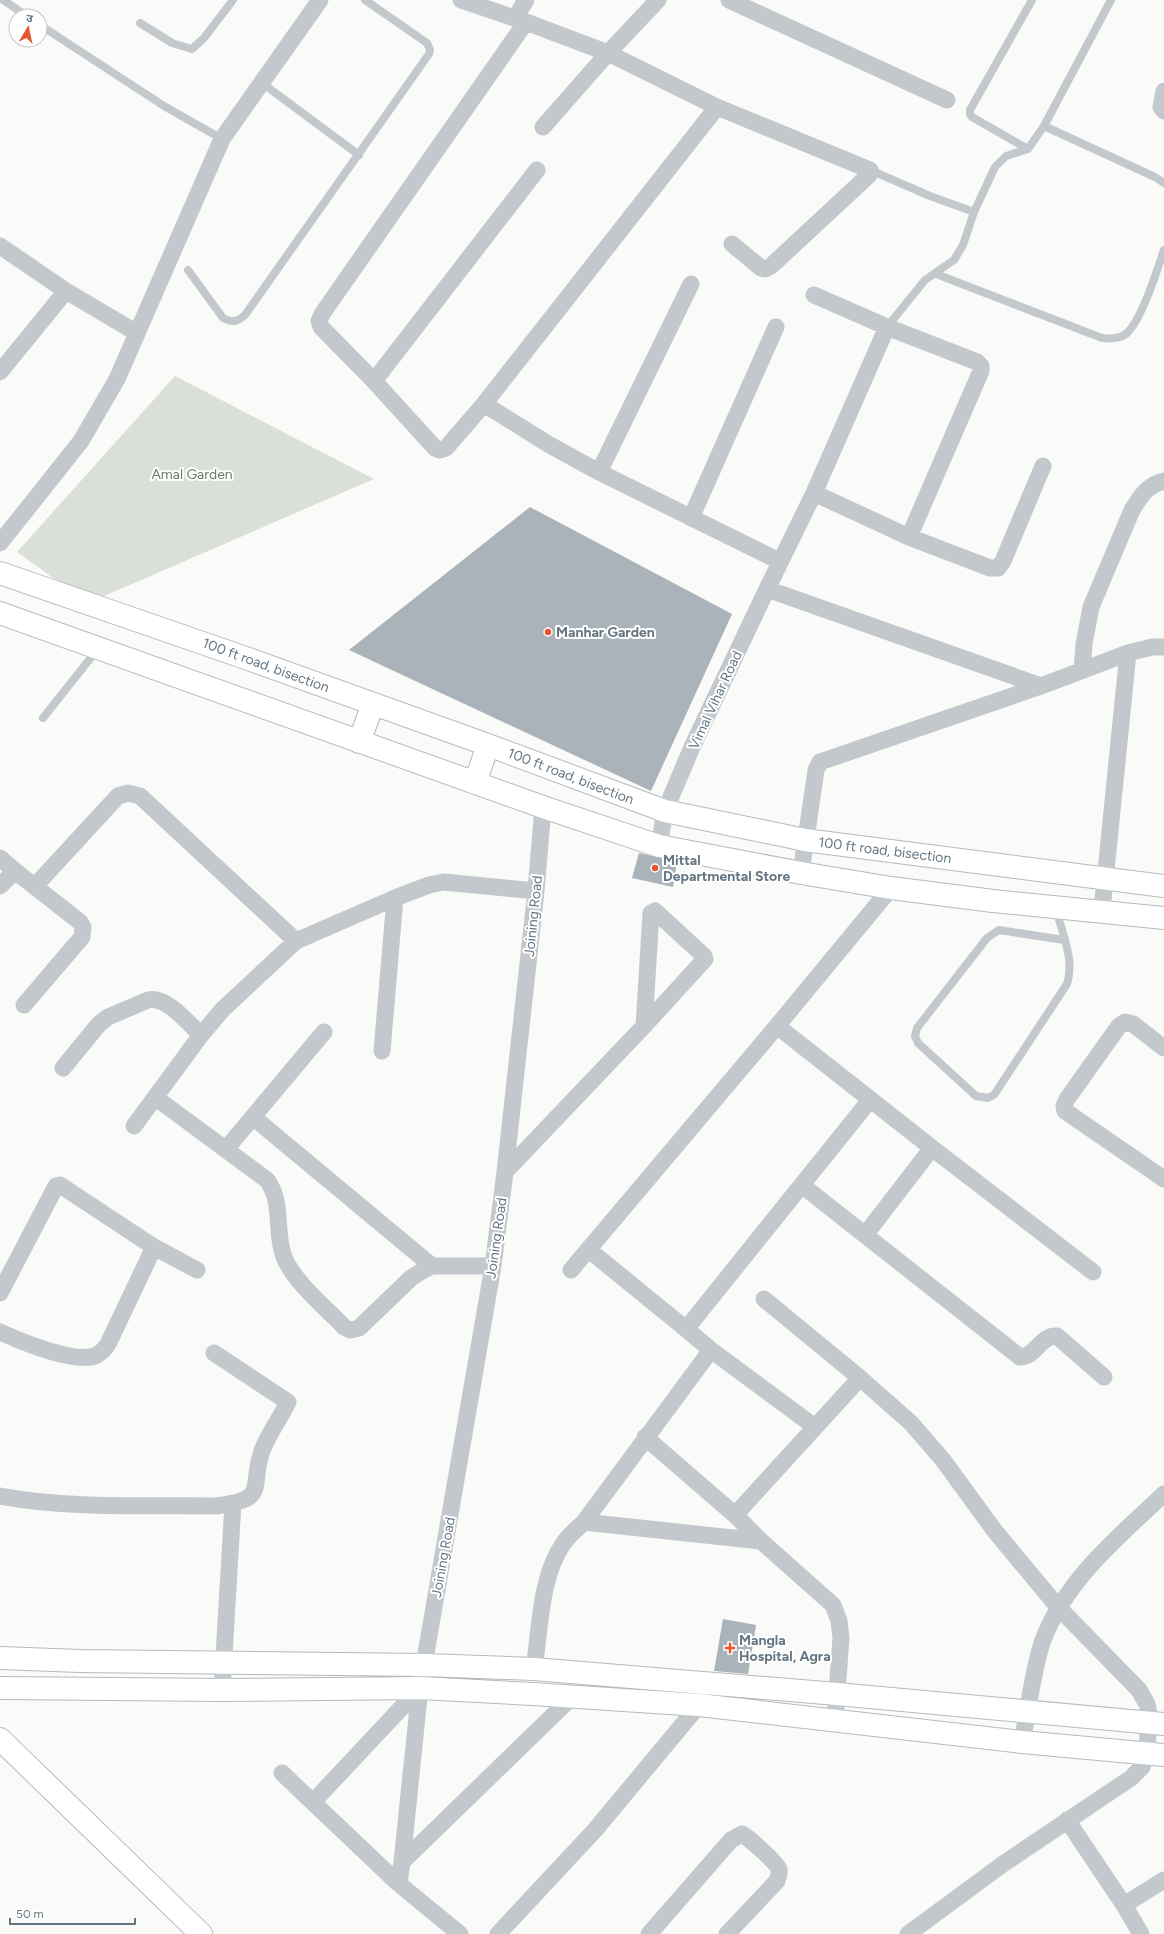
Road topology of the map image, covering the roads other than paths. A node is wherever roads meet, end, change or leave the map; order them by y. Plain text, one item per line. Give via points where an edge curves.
1 (3, 0) edge
2 (232, 0) edge
3 (320, 0) edge
4 (365, 0) edge
5 (461, 0) edge
6 (526, 0) edge
7 (658, 0) edge
8 (729, 0) edge
9 (1032, 0) edge
10 (1111, 0) edge
11 (15, 8) edge
12 (521, 20) junction
13 (140, 23) dead end
14 (48, 30) edge
15 (608, 53) junction
16 (262, 83) junction
17 (1164, 91) edge
18 (947, 100) dead end
19 (717, 107) junction
20 (1164, 111) edge
21 (1044, 126) junction
22 (543, 127) dead end
23 (222, 139) junction
24 (1028, 150) junction
25 (359, 155) junction
26 (537, 170) dead end
27 (870, 170) junction
28 (1164, 183) edge
29 (974, 212) junction
30 (732, 244) dead end
31 (0, 246) edge
32 (1164, 250) edge
33 (188, 270) dead end
34 (936, 274) junction
35 (691, 284) dead end
36 (66, 292) junction
37 (814, 295) dead end
38 (776, 327) dead end
39 (887, 327) junction
40 (138, 333) junction
41 (0, 372) edge
42 (374, 381) junction
43 (484, 404) junction
44 (1043, 466) dead end
45 (600, 472) junction
46 (1164, 481) edge
47 (814, 493) junction
48 (691, 518) junction
49 (909, 537) junction
50 (0, 543) edge
51 (779, 561) junction
52 (0, 573) edge
53 (767, 589) junction
54 (0, 614) edge
55 (1164, 647) edge
56 (98, 648) junction
57 (1128, 653) junction
58 (1082, 670) junction
59 (1041, 686) junction
60 (373, 704) junction
61 (43, 718) dead end
62 (359, 742) junction
63 (488, 745) junction
64 (475, 783) junction
65 (543, 807) junction
66 (665, 811) junction
67 (805, 840) junction
68 (659, 846) junction
69 (0, 858) edge
70 (15, 871) junction
71 (801, 873) junction
72 (1106, 878) junction
73 (0, 886) edge
74 (35, 886) junction
75 (1164, 886) edge
76 (891, 888) junction
77 (536, 891) junction
78 (394, 898) junction
79 (1055, 906) junction
80 (1102, 910) junction
81 (1164, 918) edge
82 (1064, 940) junction
83 (296, 941) junction
84 (24, 1005) dead end
85 (644, 1026) junction
86 (777, 1026) junction
87 (324, 1032) dead end
88 (201, 1035) junction
89 (1164, 1048) edge
90 (382, 1051) dead end
91 (63, 1068) dead end
92 (156, 1098) junction
93 (870, 1100) junction
94 (254, 1117) junction
95 (134, 1126) dead end
96 (932, 1148) junction
97 (226, 1149) junction
98 (505, 1172) junction
99 (1164, 1179) edge
100 (803, 1186) junction
101 (866, 1235) junction
102 (154, 1247) junction
103 (589, 1250) junction
104 (432, 1266) junction
105 (492, 1266) junction
106 (197, 1270) dead end
107 (571, 1270) dead end
108 (1093, 1272) dead end
109 (0, 1293) edge
110 (764, 1299) dead end
111 (686, 1328) junction
112 (0, 1332) edge
113 (711, 1350) junction
114 (214, 1353) dead end
115 (1104, 1377) dead end
116 (860, 1378) junction
117 (815, 1427) junction
118 (645, 1437) junction
119 (1164, 1494) edge
120 (0, 1496) edge
121 (233, 1503) junction
122 (735, 1515) junction
123 (584, 1522) junction
124 (761, 1541) junction
125 (1058, 1607) junction
126 (0, 1658) edge
127 (224, 1662) junction
128 (424, 1665) junction
129 (534, 1669) junction
130 (705, 1683) junction
131 (0, 1688) edge
132 (420, 1688) junction
133 (222, 1690) junction
134 (837, 1694) junction
135 (572, 1697) junction
136 (699, 1705) junction
137 (1028, 1711) junction
138 (835, 1720) junction
139 (1157, 1724) edge
140 (0, 1739) edge
141 (1022, 1742) junction
142 (1156, 1755) edge
143 (282, 1773) dead end
144 (313, 1802) junction
145 (1067, 1820) junction
146 (402, 1862) junction
147 (1164, 1880) edge
148 (400, 1884) junction
149 (1124, 1905) junction
150 (201, 1934) edge
151 (460, 1934) edge
152 (498, 1934) edge
153 (649, 1934) edge
154 (727, 1934) edge
155 (908, 1934) edge
156 (1141, 1934) edge

1 - 11 lane
2 - 13 lane via 204,38 192,49 172,43
3 - 16 street
4 - 25 lane via 427,43 430,50
5 - 12 street
6 - 12 street
7 - 15 street
8 - 18 street
9 - 24 lane via 970,110 972,118
10 - 21 lane
12 - 15 street
12 - 42 street via 322,314 321,327
14 - 23 lane via 164,106
15 - 19 street
15 - 22 street
16 - 23 street
16 - 25 lane
17 - 20 street via 1161,107
19 - 27 street
19 - 43 street
21 - 24 lane
21 - 28 lane via 1155,176
23 - 40 street
24 - 29 lane via 1006,156 995,167
25 - 33 lane via 245,315 238,321 230,322 223,318
26 - 42 street
27 - 29 lane
27 - 30 street via 869,175 771,266 760,268
29 - 34 lane via 963,245 954,260
31 - 36 street
32 - 34 lane via 1136,321 1125,334 1115,339 1102,338
34 - 39 lane via 925,280
35 - 45 street
36 - 40 street
36 - 41 street
37 - 39 street
38 - 48 street
39 - 47 street, Vimal Vihar Road
39 - 49 street via 977,362 981,366
40 - 50 street via 117,379 81,441
42 - 43 street via 435,448 440,450 446,448
43 - 45 street via 548,444
44 - 49 street via 998,568 990,568
45 - 48 street
46 - 58 street via 1148,488 1132,510 1091,607
47 - 49 street
47 - 51 street, Vimal Vihar Road
48 - 51 street
51 - 53 street, Vimal Vihar Road
52 - 60 street, 100 ft road, bisection
53 - 59 street
53 - 66 street, Vimal Vihar Road via 692,747
54 - 56 street
55 - 57 street
56 - 61 lane
56 - 62 street
57 - 58 street
57 - 72 street
58 - 59 street
59 - 67 street via 820,762 816,770
60 - 62 street
60 - 63 street, 100 ft road, bisection
62 - 64 street
63 - 64 street
63 - 66 street, 100 ft road, bisection
64 - 65 street
65 - 68 street
65 - 77 street, Joining Road
66 - 67 street, 100 ft road, bisection
66 - 68 street, Vimal Vihar Road
67 - 71 street
67 - 72 street, 100 ft road, bisection
68 - 71 street
69 - 70 street
70 - 73 street
70 - 74 street
71 - 76 street
72 - 75 street, 100 ft road, bisection
72 - 80 street
74 - 83 street via 118,796 128,793 140,796
74 - 84 street via 80,922 83,932 82,937
76 - 79 street
76 - 86 street
77 - 78 street via 444,882
77 - 98 street, Joining Road
78 - 83 street
78 - 90 street
79 - 80 street
79 - 82 lane
80 - 81 street
82 - 82 lane via 1070,964 1067,984 994,1095 988,1098 976,1096 918,1043 915,1036 917,1028 993,933 999,930
83 - 88 street via 223,1009
85 - 85 street via 650,913 655,911 705,958
85 - 98 street
86 - 93 street
86 - 103 street
87 - 94 street
88 - 91 street via 166,1003 148,1000 108,1017 99,1024
88 - 92 street
89 - 99 street via 1133,1024 1125,1022 1119,1026 1064,1106 1065,1111
92 - 95 street
92 - 97 street
93 - 96 street
93 - 100 street
94 - 97 street
94 - 104 street
96 - 101 street
96 - 108 street
97 - 104 street via 267,1180 273,1188 277,1202 280,1241 287,1262 293,1273 344,1327 350,1330 359,1328 411,1278
98 - 105 street, Joining Road
100 - 101 street
100 - 111 street
101 - 115 street via 1020,1357 1028,1355 1046,1337 1057,1336
102 - 106 street
102 - 109 street via 60,1185 56,1186
102 - 112 street via 108,1344 96,1356 70,1356 25,1344
103 - 107 street
103 - 111 street
104 - 105 street
105 - 128 street, Joining Road
110 - 116 street
111 - 113 street
113 - 117 street
113 - 118 street
114 - 121 street via 288,1402 262,1450 254,1492
116 - 117 street
116 - 125 street via 911,1423 943,1460 994,1530
117 - 122 street
118 - 122 street
118 - 123 street
119 - 125 street via 1112,1542
120 - 121 street via 68,1504 216,1506
121 - 127 street
122 - 124 street
123 - 124 street
123 - 129 street via 563,1543 550,1568
124 - 134 street via 833,1606 839,1621 841,1638
125 - 137 street via 1042,1647
125 - 139 street via 1139,1690
126 - 127 street
127 - 128 street
127 - 133 street
128 - 129 street
128 - 132 street, Joining Road
129 - 130 street
130 - 134 street
130 - 136 street
131 - 133 street
132 - 133 street
132 - 135 street
132 - 144 street
132 - 146 street, Joining Road
134 - 137 street
134 - 138 street
135 - 136 street
135 - 146 street
136 - 138 street
136 - 152 street via 595,1830
137 - 139 street
137 - 141 street
138 - 141 street
139 - 142 street
140 - 150 street
141 - 142 street
142 - 145 street via 1131,1778
143 - 144 street
144 - 148 street
145 - 149 street
145 - 155 street
146 - 148 street, Joining Road
147 - 149 street
148 - 151 street
149 - 156 street
153 - 154 street via 731,1840 742,1834 778,1867 780,1874 777,1881

